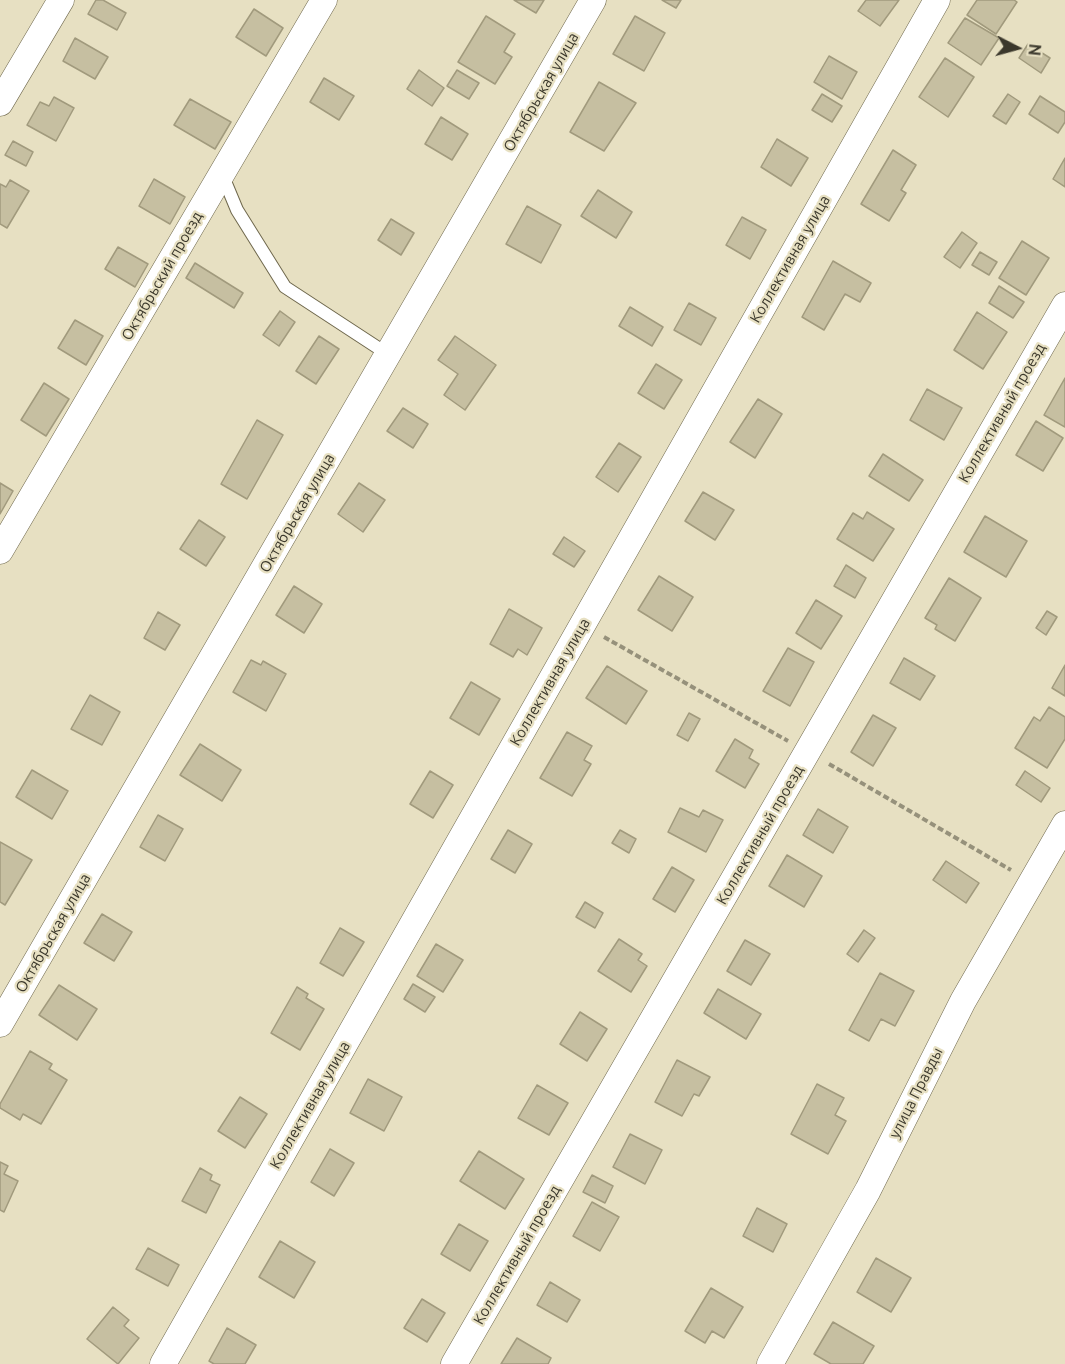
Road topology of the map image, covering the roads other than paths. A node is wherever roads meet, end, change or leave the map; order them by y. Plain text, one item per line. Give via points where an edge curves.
1 (61, 0) edge
2 (324, 0) edge
3 (593, 0) edge
4 (937, 0) edge
5 (0, 103) edge
6 (222, 174) junction
7 (1065, 305) edge
8 (388, 355) junction
9 (0, 551) edge
10 (1065, 824) edge
11 (0, 1024) edge
12 (163, 1364) edge
13 (454, 1364) edge
14 (770, 1364) edge

1 - 5 street
2 - 6 street, Октябрьский проезд
3 - 8 street, Октябрьская улица
4 - 12 street, Коллективная улица
6 - 8 lane via 237,210 285,287
6 - 9 street, Октябрьский проезд
7 - 13 street, Коллективный проезд
8 - 11 street, Октябрьская улица
10 - 14 street, улица Правды via 963,1001 868,1190

